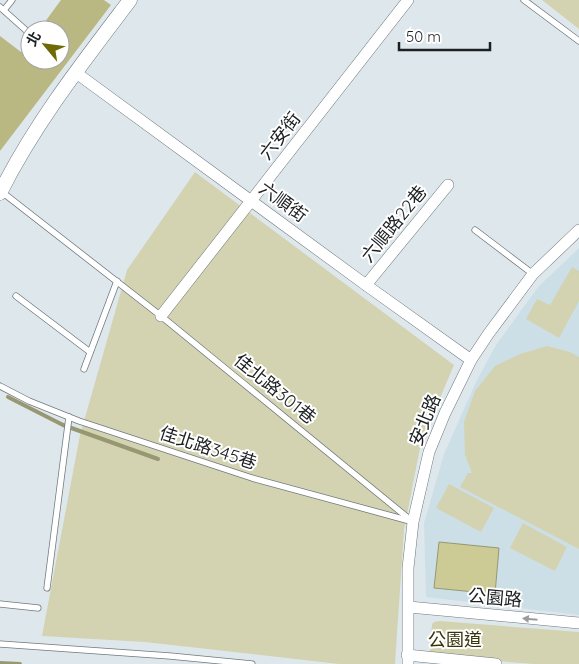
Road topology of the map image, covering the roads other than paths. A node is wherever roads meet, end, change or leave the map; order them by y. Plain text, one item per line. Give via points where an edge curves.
1 (12, 0) edge
2 (130, 0) edge
3 (408, 0) edge
4 (524, 0) edge
5 (2, 9) edge
6 (20, 25) edge
7 (579, 41) edge
8 (75, 72) junction
9 (448, 184) dead end
10 (0, 192) edge
11 (252, 200) junction
12 (475, 230) dead end
13 (579, 230) edge
14 (533, 274) junction
15 (117, 281) junction
16 (366, 286) junction
17 (16, 296) dead end
18 (161, 316) junction
19 (90, 352) junction
20 (471, 360) junction
21 (84, 369) dead end
22 (0, 387) edge
23 (69, 417) junction
24 (413, 522) junction
25 (46, 588) dead end
26 (0, 604) edge
27 (409, 607) junction
28 (38, 608) dead end
29 (579, 624) edge
30 (0, 644) edge
31 (408, 660) edge
32 (252, 664) edge
33 (496, 664) edge

1 - 5 lane
2 - 8 street
3 - 11 street, 六安街
4 - 7 lane
5 - 6 lane
8 - 10 street
8 - 11 street, 六順街
9 - 16 street, 六順路22巷
10 - 15 lane, 佳北路301巷
11 - 16 street, 六順街
11 - 18 street, 六安街
12 - 14 lane
13 - 14 street, 安北路
14 - 20 street, 安北路
15 - 18 lane, 佳北路301巷
15 - 19 lane
16 - 20 street, 六順街
17 - 19 lane
18 - 24 lane, 佳北路301巷
19 - 21 lane
20 - 24 street, 安北路 via 429,452
22 - 23 lane, 佳北路345巷
23 - 24 lane, 佳北路345巷 via 252,478
23 - 25 lane
24 - 27 street, 安北路 via 408,568
26 - 28 lane
29 -> 27 street, 公園路
27 - 31 street, 安北路
30 - 32 lane
31 - 33 street

